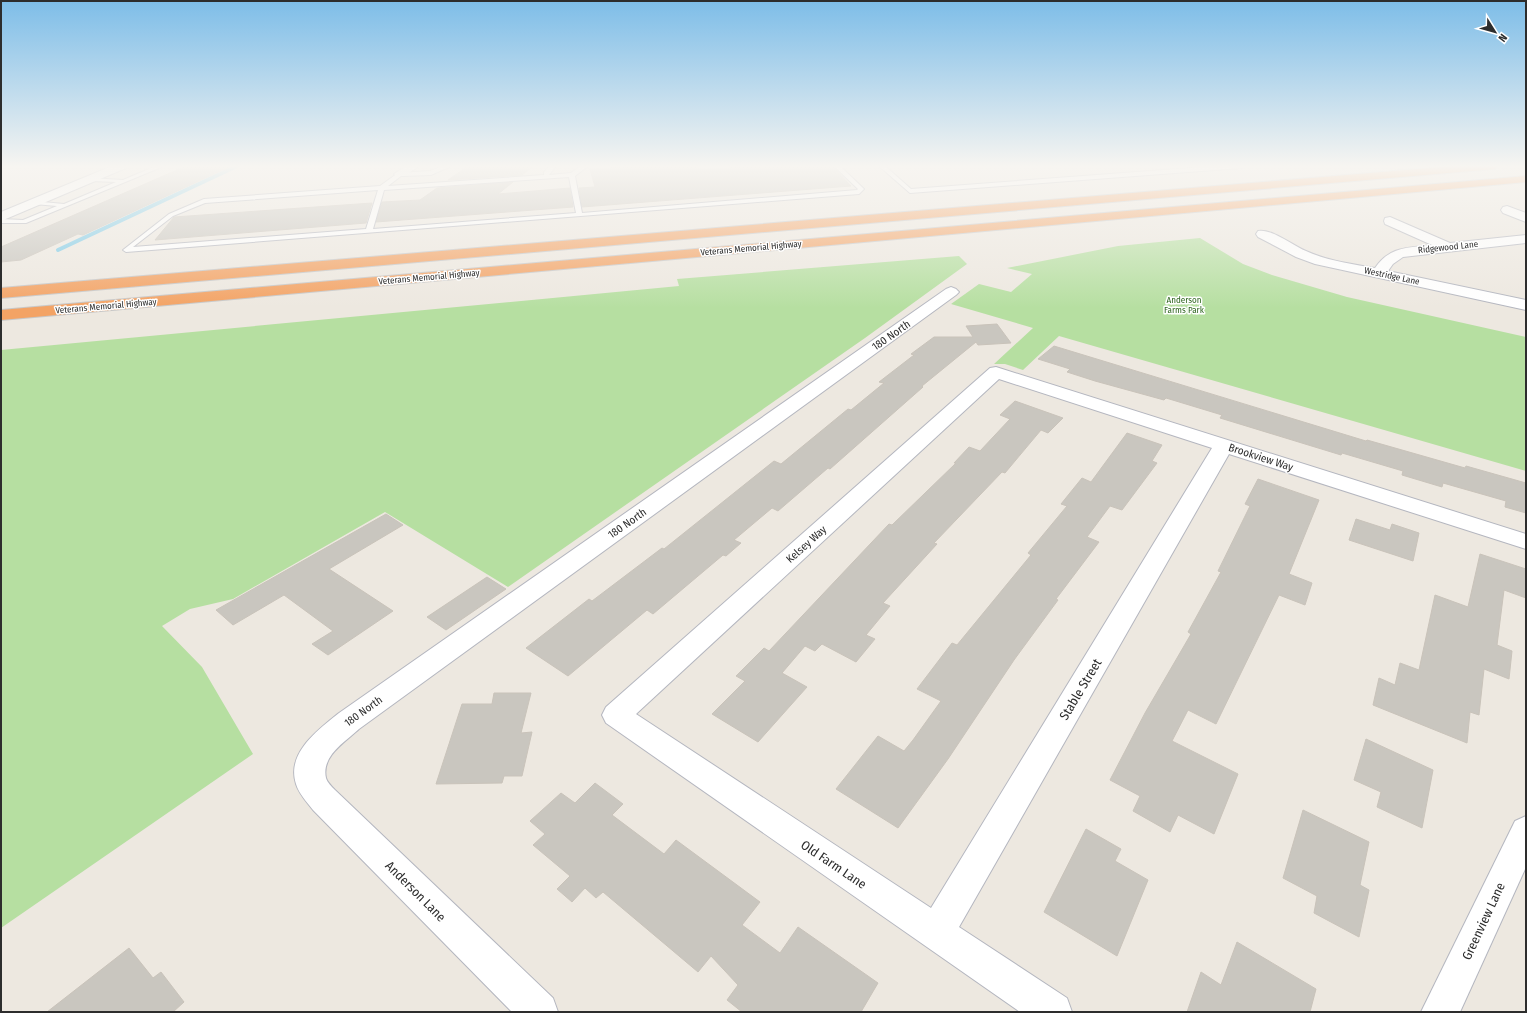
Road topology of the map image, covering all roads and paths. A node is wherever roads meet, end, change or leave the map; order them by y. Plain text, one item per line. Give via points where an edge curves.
1 (45, 213) edge
2 (176, 213) edge
3 (374, 213) edge
4 (600, 213) edge
5 (938, 213) edge
6 (1142, 213) edge
7 (1515, 213) edge
8 (579, 215) joint
9 (1526, 218) edge
10 (1, 221) edge
11 (1390, 222) dead end
12 (369, 231) junction
13 (1263, 234) dead end
14 (1526, 239) edge
15 (1448, 248) junction
16 (1380, 273) junction
17 (951, 292) dead end
18 (1, 293) edge
19 (1526, 305) edge
20 (1, 315) edge
21 (996, 372) joint
22 (1224, 445) junction
23 (1526, 542) edge
24 (616, 715) joint
25 (310, 761) joint
26 (1526, 831) edge
27 (936, 933) junction
28 (539, 1012) edge
29 (1053, 1012) edge
30 (1440, 1012) edge

1 - 10 lane via 24,222
2 - 12 lane via 126,250
3 - 12 lane
4 - 8 lane
5 - 18 highway, Veterans Memorial Highway
6 - 20 highway, Veterans Memorial Highway
7 - 9 street
8 - 12 lane
11 - 15 street
13 - 16 street, Westridge Lane via 1309,258
14 - 15 street, Ridgewood Lane
15 - 16 street, Ridgewood Lane via 1396,254 1387,260
16 - 19 street, Westridge Lane
17 - 25 street, 180 North via 349,721 326,740
21 - 22 street, Brookview Way
21 - 24 street, Kelsey Way
22 - 23 street, Brookview Way
22 - 27 street, Stable Street
24 - 27 street, Old Farm Lane
25 - 28 street, Anderson Lane via 310,783 324,800
26 - 30 street, Greenview Lane
27 - 29 street, Old Farm Lane

